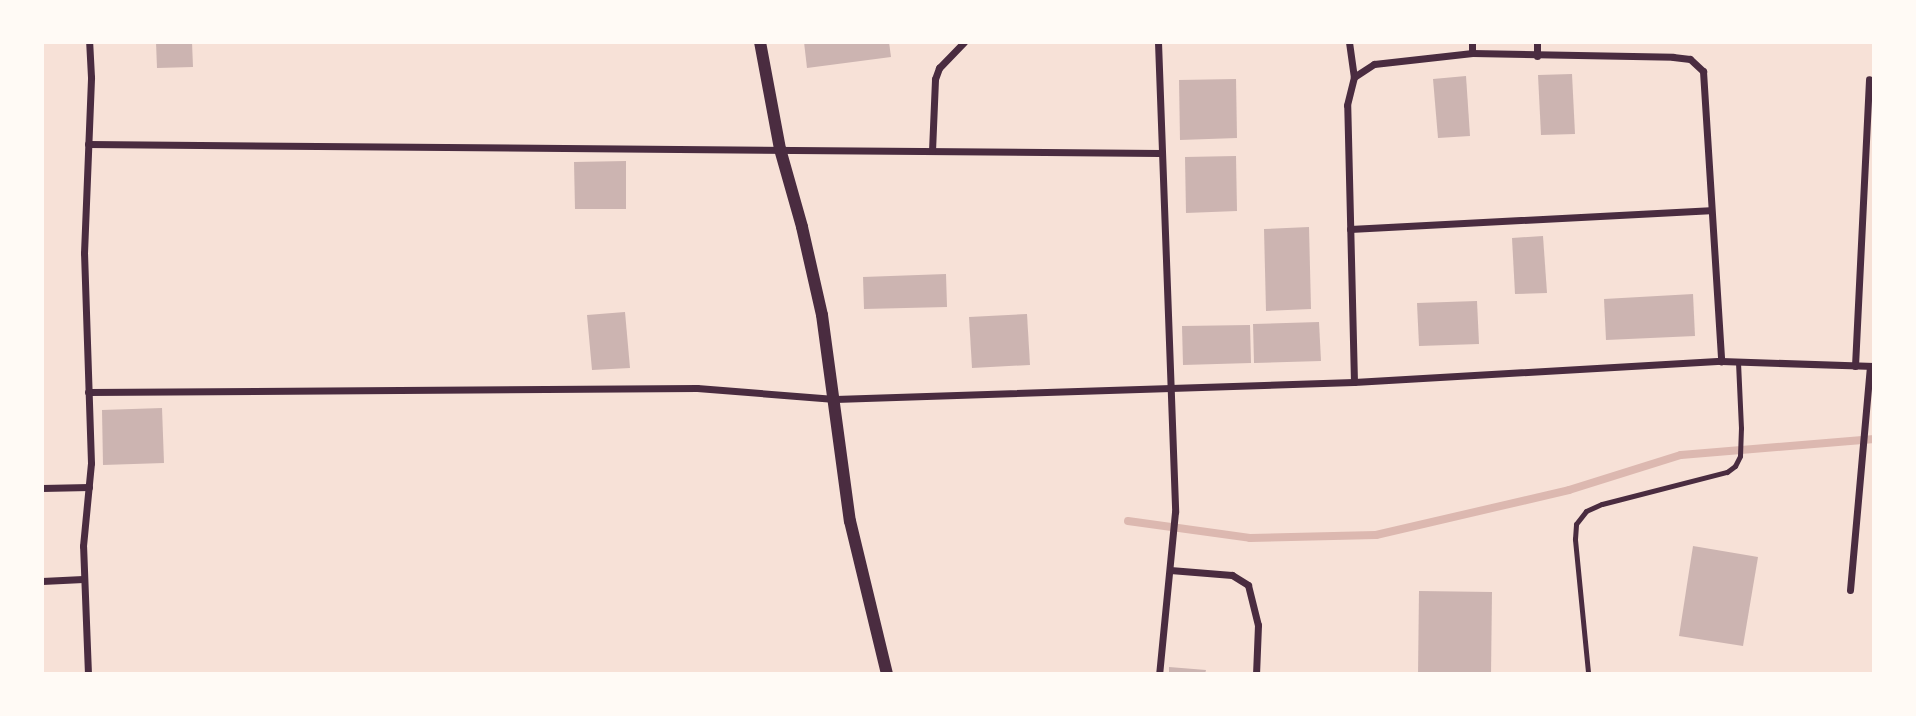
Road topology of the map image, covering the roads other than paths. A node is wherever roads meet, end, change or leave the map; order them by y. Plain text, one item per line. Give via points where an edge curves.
1 (89, 42) edge
2 (761, 42) edge
3 (964, 42) edge
4 (1158, 42) edge
5 (1349, 42) edge
6 (1472, 42) edge
7 (1537, 42) edge
8 (1472, 53) junction
9 (1537, 56) junction
10 (1354, 77) junction
11 (1868, 79) dead end
12 (88, 144) junction
13 (779, 149) junction
14 (932, 151) junction
15 (1160, 153) junction
16 (1709, 211) junction
17 (1350, 229) junction
18 (1721, 361) junction
19 (1738, 362) junction
20 (1855, 366) junction
21 (1872, 366) edge
22 (1354, 382) junction
23 (1173, 389) junction
24 (88, 392) junction
25 (835, 399) junction
26 (89, 487) junction
27 (42, 488) edge
28 (1170, 570) junction
29 (83, 579) junction
30 (42, 581) edge
31 (1850, 590) dead end
32 (1588, 672) edge
33 (88, 674) edge
34 (887, 674) edge
35 (1159, 674) edge
36 (1256, 674) edge

1 - 12 street
2 - 13 street
3 - 14 street via 939,68 935,79
4 - 15 street
5 - 10 street
6 - 8 street
7 - 9 street
8 - 9 street
8 - 10 street via 1374,64
9 - 16 street via 1690,59 1703,71 1707,98
10 - 17 street via 1347,105
11 - 20 street
12 - 13 street
12 - 24 street via 84,253
13 - 14 street
13 - 25 street via 822,315
14 - 15 street
15 - 23 street
16 - 17 street
16 - 18 street
17 - 22 street
18 - 19 street
18 - 22 street
19 - 20 street
19 - 32 lane via 1741,428 1735,466 1727,472 1602,504 1586,511 1576,524
20 - 21 street
21 - 31 street
22 - 23 street
23 - 25 street
23 - 28 street via 1175,512
24 - 25 street via 697,388
24 - 26 street
25 - 34 street via 850,521
26 - 27 street
26 - 29 street
28 - 35 street
28 - 36 street via 1232,575 1248,585 1258,625
29 - 30 street
29 - 33 street

